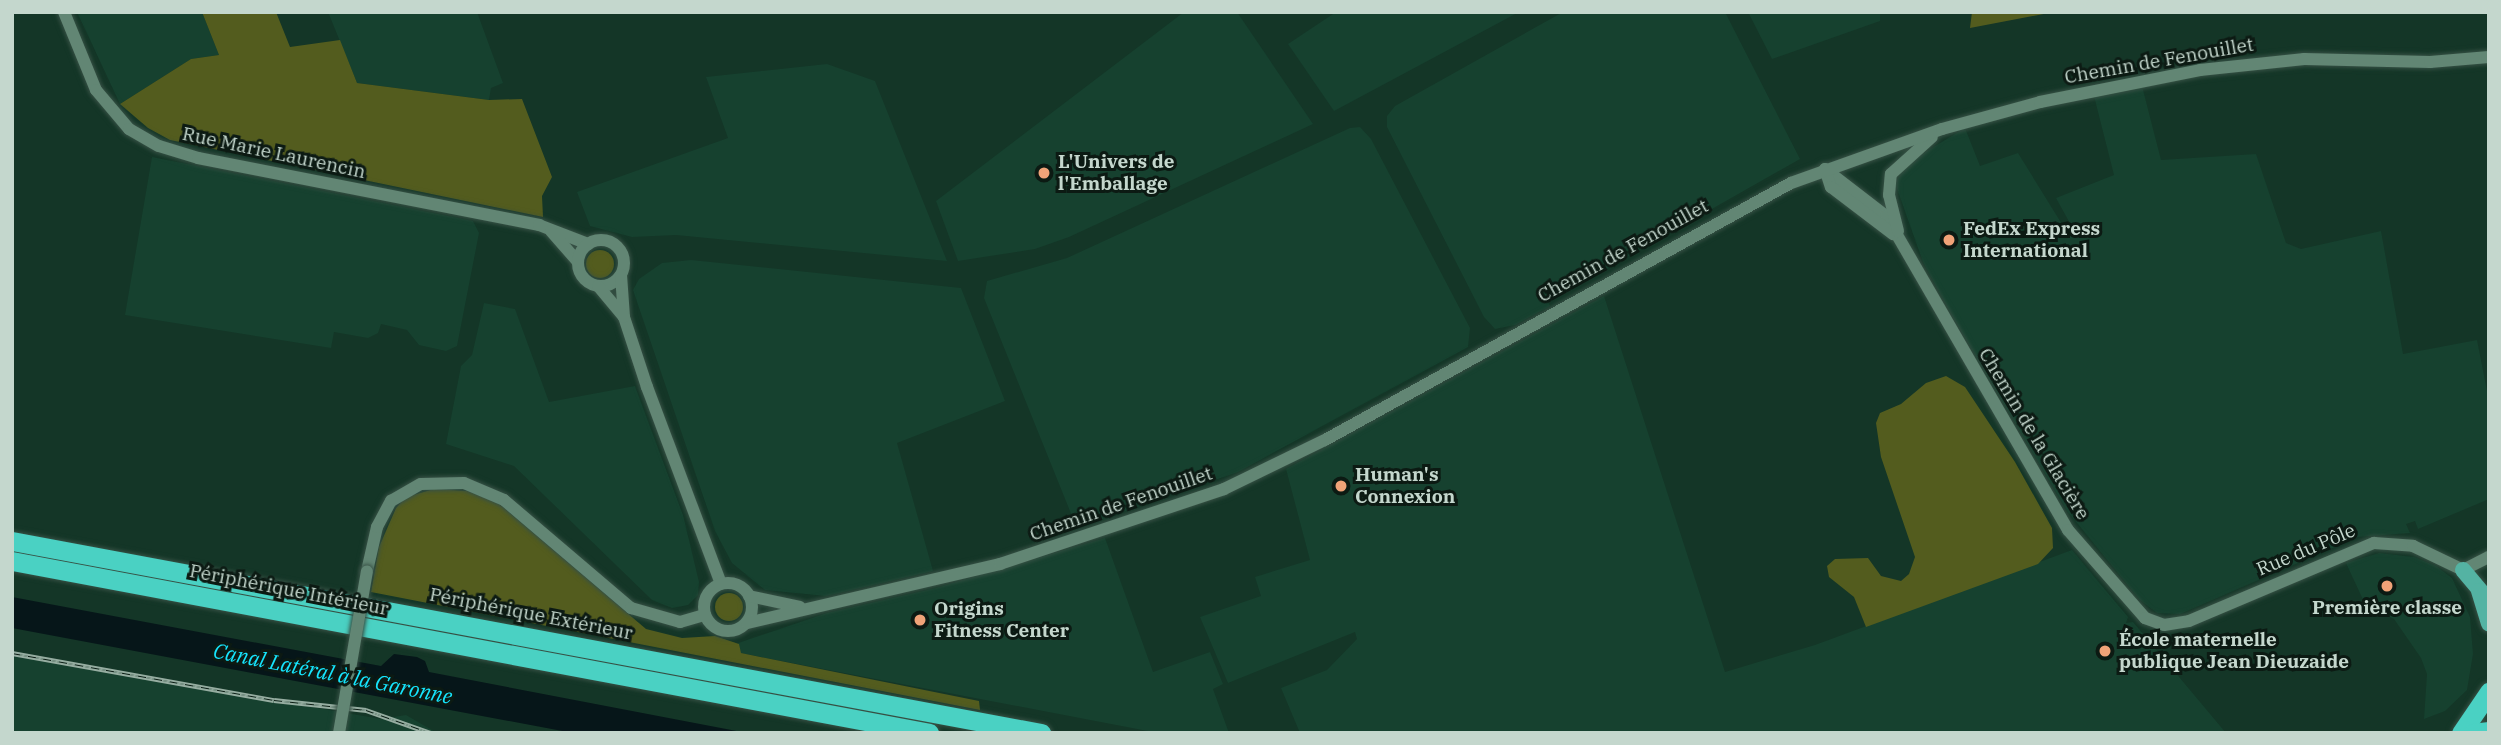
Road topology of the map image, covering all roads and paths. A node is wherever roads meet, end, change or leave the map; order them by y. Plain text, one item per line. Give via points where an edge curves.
1 (64, 12) edge
2 (2489, 57) edge
3 (1942, 129) junction
4 (1825, 169) junction
5 (548, 229) junction
6 (1899, 238) junction
7 (588, 244) junction
8 (578, 262) junction
9 (621, 275) junction
10 (598, 286) junction
11 (624, 317) junction
12 (12, 541) edge
13 (2485, 560) edge
14 (12, 561) edge
15 (2463, 570) junction
16 (721, 584) junction
17 (2477, 585) junction
18 (749, 596) junction
19 (2489, 601) edge
20 (811, 609) junction
21 (705, 615) junction
22 (747, 623) junction
23 (2489, 623) edge
24 (2164, 625) joint
25 (2489, 692) edge
26 (2489, 731) edge
27 (339, 733) edge
28 (929, 733) edge
29 (1041, 733) edge
30 (2461, 733) edge
31 (2473, 733) edge

1 - 5 street, Rue Marie Laurencin via 96,90 123,123 159,146
2 - 3 street, Chemin de Fenouillet via 2430,62 2304,59 2200,69 2052,99
3 - 4 street, Chemin de Fenouillet
3 - 6 street via 1900,160 1891,174 1889,195
4 - 6 street, Chemin de la Glacière via 1886,216
4 - 20 street, Chemin de Fenouillet via 1711,223 1433,382 1224,489 1000,564
5 - 7 street, Rue Marie Laurencin
5 - 8 street
6 - 24 street, Chemin de la Glacière via 2068,530 2136,611
7 - 8 street
7 - 9 street via 603,240 617,246 624,260
8 - 10 street via 583,278
9 - 10 street via 611,284
9 - 11 street
10 - 11 street
11 - 16 street
12 - 29 highway, Périphérique Extérieur
13 - 15 street
14 - 28 highway, Périphérique Intérieur
15 - 17 main road
15 - 24 street, Rue du Pôle via 2413,545 2374,543 2189,621
16 - 18 street via 740,586
16 - 21 street via 706,596
17 - 19 main road
17 - 23 main road
18 - 20 street, Chemin de Fenouillet
18 - 22 street via 752,612
20 - 22 street, Chemin de Fenouillet
21 - 22 street via 724,631
21 - 27 street, bridge via 680,622 631,608 504,500 464,483 421,484 391,502 377,527
25 - 30 highway
26 - 31 highway

